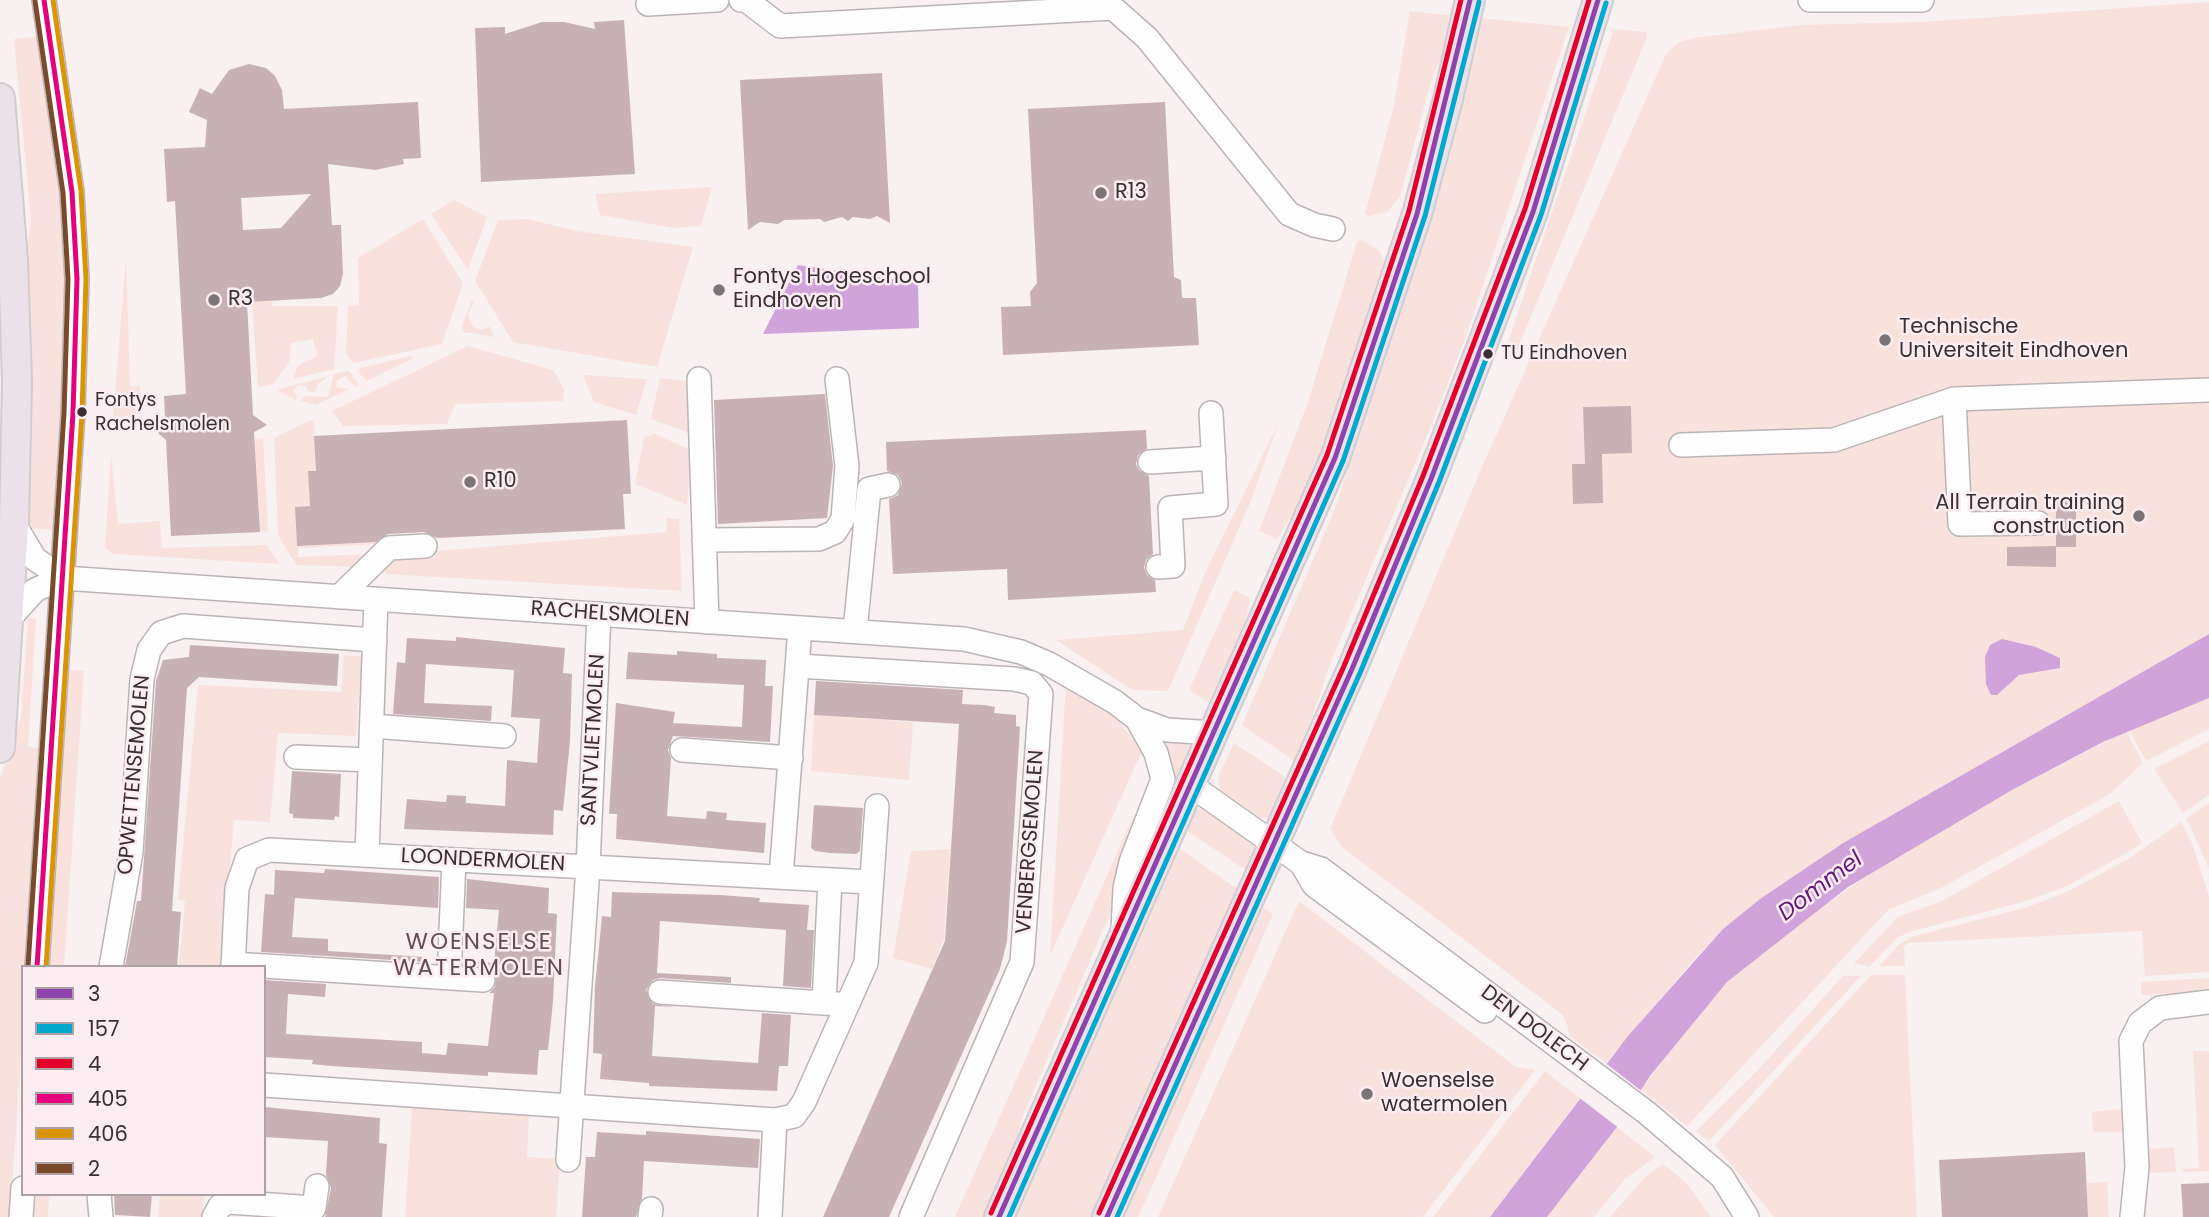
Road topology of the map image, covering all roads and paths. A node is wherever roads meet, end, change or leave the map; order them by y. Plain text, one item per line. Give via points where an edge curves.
1 (44, 0) edge
2 (717, 0) edge
3 (741, 0) edge
4 (1470, 0) edge
5 (1598, 0) edge
6 (1810, 0) edge
7 (1922, 0) edge
8 (648, 4) dead end
9 (1114, 4) edge
10 (0, 98) edge
11 (1333, 229) dead end
12 (699, 379) dead end
13 (837, 379) dead end
14 (2209, 390) edge
15 (1954, 399) junction
16 (1211, 412) dead end
17 (1681, 445) dead end
18 (1214, 458) junction
19 (1150, 462) dead end
20 (888, 485) dead end
21 (2038, 523) dead end
22 (14, 524) junction
23 (704, 540) junction
24 (425, 546) dead end
25 (1158, 567) dead end
26 (5, 573) edge
27 (63, 578) junction
28 (339, 597) junction
29 (376, 599) junction
30 (599, 614) junction
31 (9, 619) junction
32 (707, 622) junction
33 (800, 628) junction
34 (855, 631) junction
35 (375, 640) junction
36 (798, 666) junction
37 (1137, 719) junction
38 (372, 726) junction
39 (1215, 733) junction
40 (503, 736) dead end
41 (0, 748) edge
42 (682, 750) dead end
43 (296, 757) dead end
44 (791, 758) junction
45 (370, 760) junction
46 (1192, 786) junction
47 (877, 806) dead end
48 (1274, 842) junction
49 (366, 855) junction
50 (454, 860) junction
51 (588, 867) junction
52 (781, 877) junction
53 (830, 880) junction
54 (870, 882) junction
55 (1122, 939) junction
56 (37, 965) edge
57 (111, 965) edge
58 (233, 965) edge
59 (266, 967) edge
60 (449, 978) junction
61 (483, 980) dead end
62 (660, 992) dead end
63 (2209, 1002) edge
64 (824, 1003) junction
65 (848, 1004) junction
66 (266, 1085) edge
67 (571, 1107) junction
68 (1642, 1118) junction
69 (775, 1120) junction
70 (568, 1160) dead end
71 (22, 1196) edge
72 (99, 1196) edge
73 (315, 1204) edge
74 (1728, 1214) edge
75 (21, 1217) edge
76 (101, 1217) edge
77 (214, 1217) edge
78 (770, 1217) edge
79 (911, 1217) edge
80 (999, 1217) edge
81 (1107, 1217) edge
82 (1746, 1217) edge
83 (2132, 1217) edge

1 - 27 street via 72,192 76,279
2 - 8 street
3 - 9 street via 780,26
4 - 39 main road via 1438,139 1367,371 1320,498
5 - 48 main road via 1571,96 1502,299 1358,656
6 - 7 street
9 - 11 street via 1289,214
10 - 22 main road via 16,311
12 - 23 street
13 - 23 street via 847,466 843,519 835,532 819,540
14 - 15 street
15 - 17 street via 1834,440
15 - 21 street via 1959,524
16 - 18 street
18 - 19 street
18 - 25 street via 1216,504 1161,508 1174,566
20 - 34 street via 869,489
22 - 26 main road
22 - 27 street via 35,559
23 - 32 street
24 - 28 street via 389,548
26 - 31 main road
27 - 28 street, RACHELSMOLEN
27 - 31 street via 35,590
27 - 56 street
28 - 29 street, RACHELSMOLEN
29 - 30 street, RACHELSMOLEN
29 - 35 street
30 - 32 street, RACHELSMOLEN
30 - 51 street, SANTVLIETMOLEN
31 - 41 main road
32 - 33 street, RACHELSMOLEN
33 - 34 street, RACHELSMOLEN
33 - 36 street
34 - 37 street, RACHELSMOLEN via 964,639 1021,652 1104,695
35 - 38 street
35 - 57 street, OPWETTENSEMOLEN via 183,626 161,633 149,650 142,679 131,852
36 - 44 street
36 - 79 street, VENBERGSEMOLEN via 1014,679 1032,683 1041,694 1022,962
37 - 39 street, RACHELSMOLEN via 1167,730
37 - 55 street, RACHELSMOLEN via 1156,753 1163,779 1131,862
38 - 40 street
38 - 45 street
39 - 46 main road
42 - 44 street
43 - 45 street
44 - 52 street
45 - 49 street
46 - 48 street
46 - 55 main road
47 - 54 street
48 - 68 street, DEN DOLECH via 1301,863 1314,885
48 - 81 main road
49 - 50 street, LOONDERMOLEN
49 - 58 street, LOONDERMOLEN via 269,850 247,859 237,888
50 - 51 street, LOONDERMOLEN
50 - 60 street
51 - 52 street, LOONDERMOLEN
51 - 67 street, SANTVLIETMOLEN
52 - 53 street, LOONDERMOLEN
53 - 54 street, LOONDERMOLEN
53 - 64 street
54 - 65 street via 866,963
55 - 80 main road
59 - 60 street
60 - 61 street
62 - 64 street
63 - 83 street via 2160,1007 2140,1023 2131,1041 2137,1167
64 - 65 street
65 - 69 street via 804,1102 794,1116
66 - 67 street
67 - 69 street
67 - 70 street, SANTVLIETMOLEN
68 - 74 street, DEN DOLECH via 1691,1164
68 - 82 street, DEN DOLECH via 1723,1177
69 - 78 street
71 - 75 street
72 - 76 street
73 - 77 street via 229,1202 220,1206

